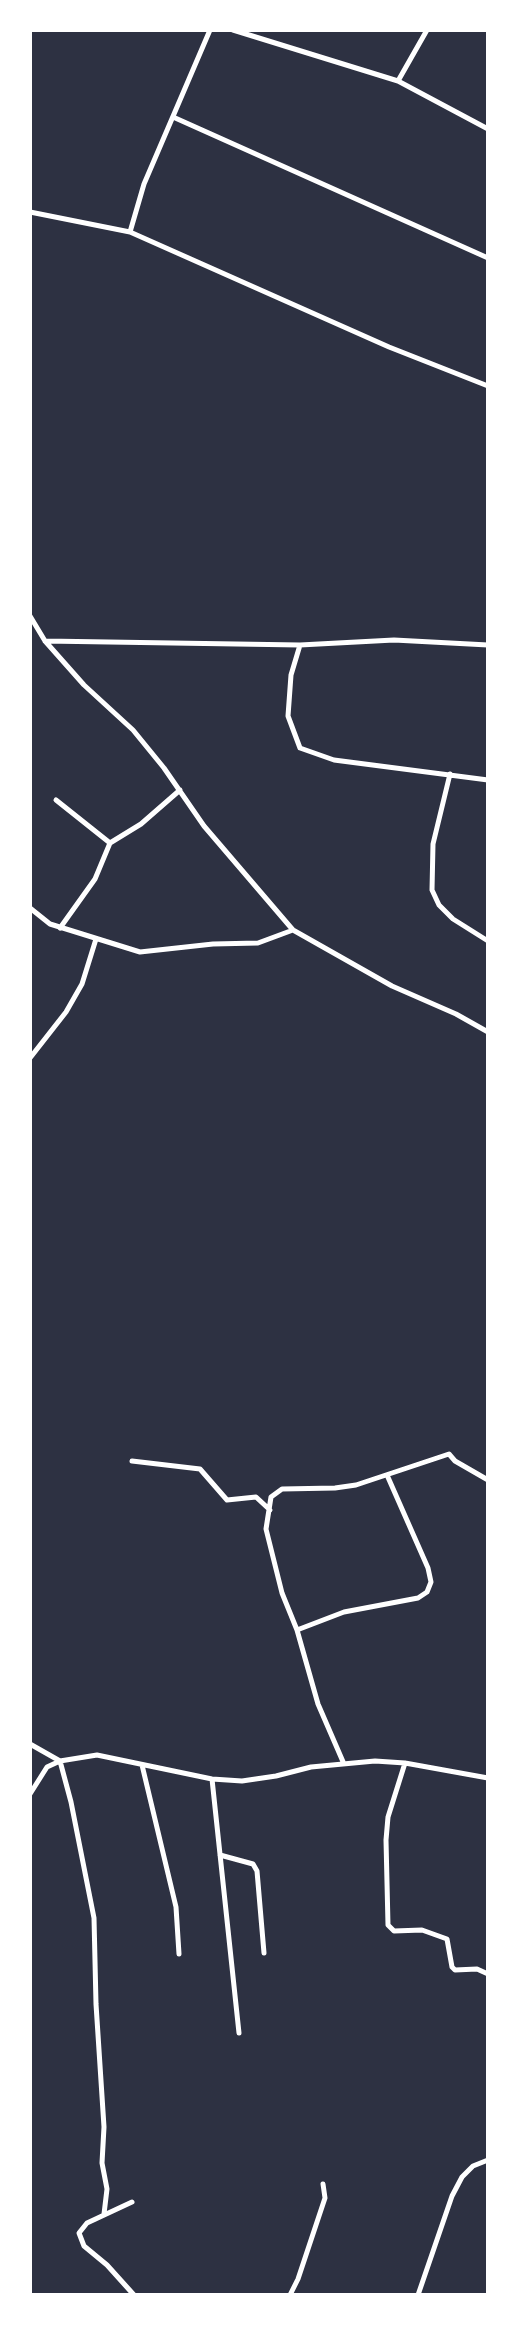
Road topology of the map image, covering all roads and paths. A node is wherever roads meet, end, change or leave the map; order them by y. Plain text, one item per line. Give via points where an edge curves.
1 (210, 30) edge
2 (233, 30) edge
3 (427, 30) edge
4 (398, 81) junction
5 (173, 117) junction
6 (488, 129) edge
7 (30, 212) edge
8 (130, 232) junction
9 (488, 258) edge
10 (488, 386) edge
11 (30, 616) edge
12 (45, 641) junction
13 (300, 645) junction
14 (488, 645) edge
15 (450, 774) junction
16 (488, 780) edge
17 (180, 790) junction
18 (57, 800) dead end
19 (110, 843) junction
20 (30, 908) edge
21 (60, 928) junction
22 (293, 930) junction
23 (96, 939) junction
24 (488, 941) edge
25 (488, 1032) edge
26 (30, 1058) edge
27 (132, 1461) dead end
28 (387, 1475) junction
29 (488, 1480) edge
30 (270, 1510) junction
31 (297, 1630) junction
32 (30, 1744) edge
33 (60, 1761) junction
34 (405, 1763) junction
35 (344, 1764) junction
36 (142, 1765) junction
37 (488, 1778) edge
38 (212, 1779) junction
39 (30, 1794) edge
40 (220, 1855) junction
41 (264, 1953) dead end
42 (179, 1954) dead end
43 (488, 1974) edge
44 (239, 2033) dead end
45 (488, 2160) edge
46 (323, 2184) dead end
47 (132, 2202) dead end
48 (104, 2214) junction
49 (134, 2295) edge
50 (290, 2295) edge
51 (418, 2295) edge

1 - 5 street
2 - 4 street
3 - 4 street
4 - 6 street
5 - 8 street via 144,184
5 - 9 street
7 - 8 street
8 - 10 street via 389,347
11 - 12 street
12 - 13 street
12 - 17 street via 84,685 133,730
13 - 14 street via 394,640
13 - 15 street via 291,675 288,716 300,748 334,760
15 - 16 street
15 - 24 street via 433,844 432,890 453,919
17 - 19 street via 141,824
17 - 22 street via 211,834
18 - 19 street
19 - 21 street via 95,879
20 - 21 street
21 - 23 street
22 - 23 street via 258,943 140,952
22 - 25 street via 392,986
23 - 26 street via 82,984 66,1012
27 - 30 street via 200,1469 227,1500 255,1497
28 - 29 street via 449,1454
28 - 30 street via 335,1488 282,1489 271,1497
28 - 31 street via 428,1568 431,1582 427,1592 418,1598 344,1612
30 - 31 street via 266,1529 282,1593
31 - 35 street via 318,1704
32 - 33 street
33 - 36 street via 97,1755
33 - 39 street via 47,1767
33 - 48 street via 94,1918 104,2127 102,2163 107,2189
34 - 35 street
34 - 37 street
34 - 43 street via 388,1816 388,1925 394,1931 422,1930 447,1939 455,1970 477,1969
35 - 38 street via 242,1781
36 - 38 street
36 - 42 street via 176,1907
38 - 40 street
40 - 41 street via 253,1863 257,1871
40 - 44 street
45 - 51 street via 473,2166 452,2196
46 - 50 street via 325,2198
47 - 48 street
48 - 49 street via 87,2223 79,2233 84,2246

